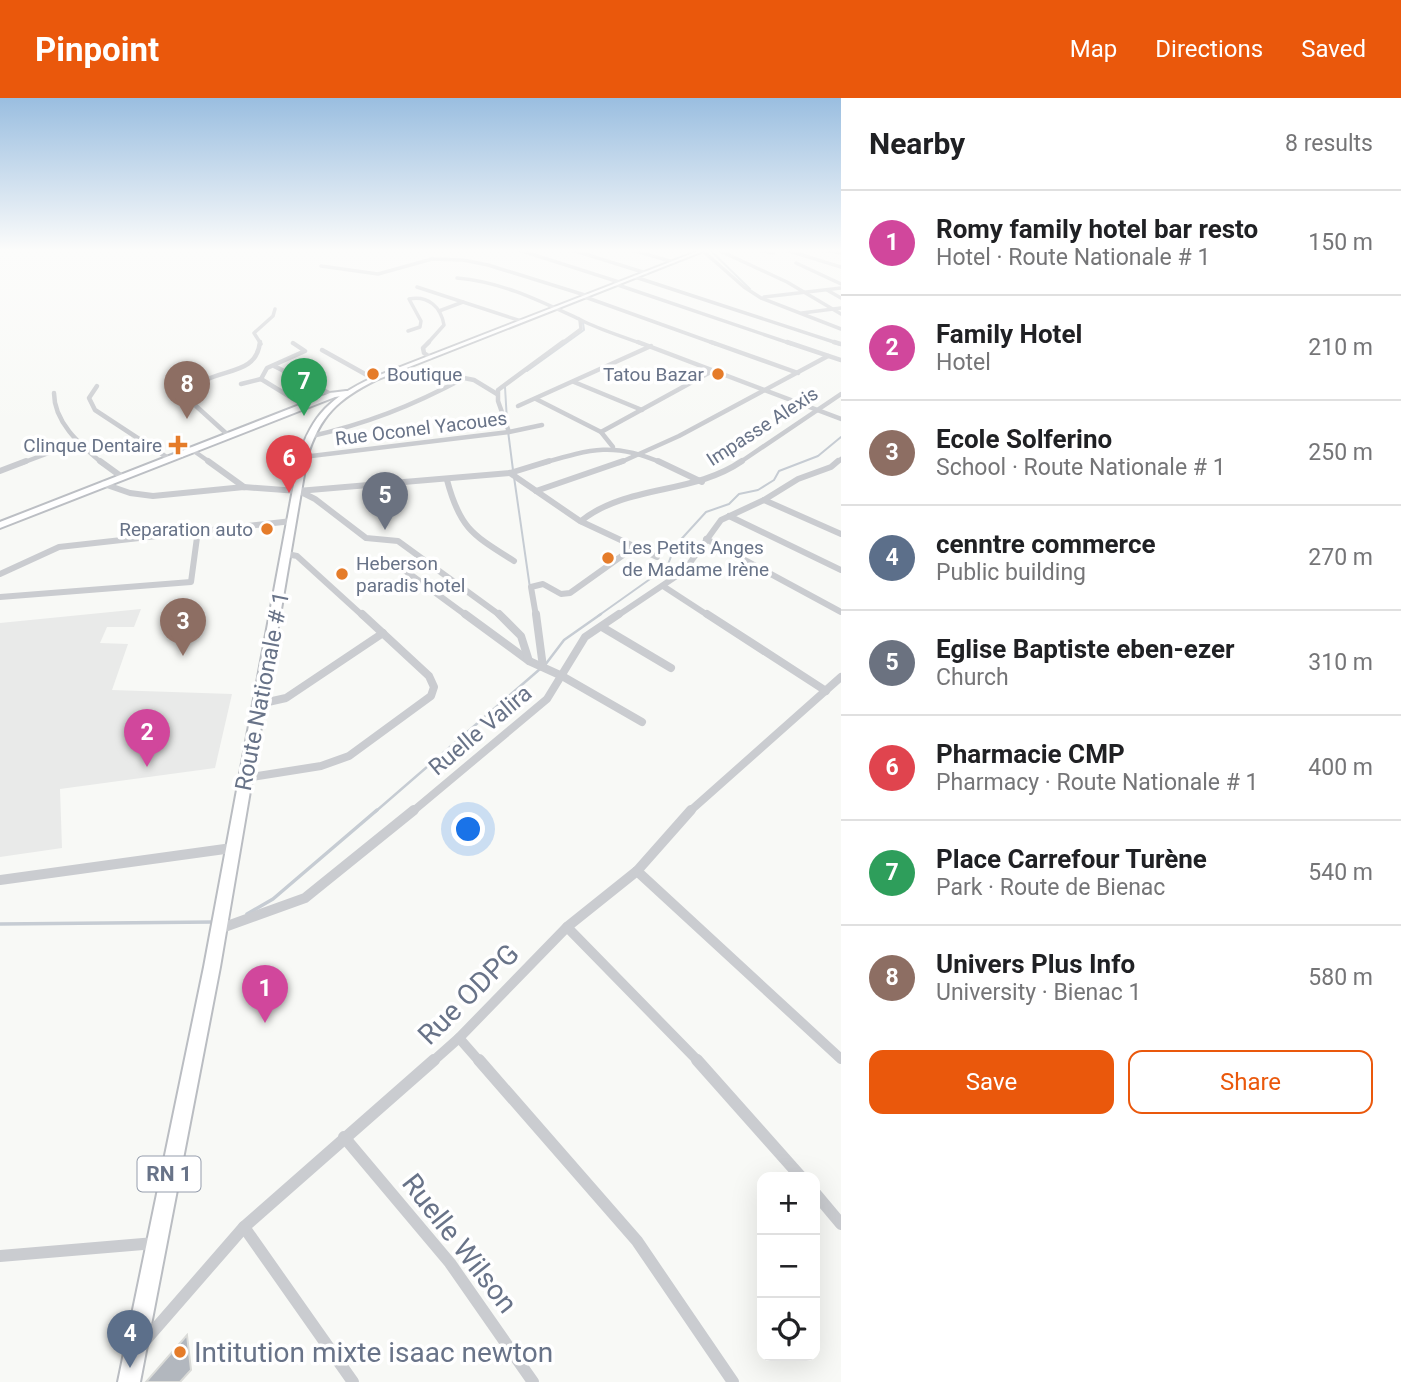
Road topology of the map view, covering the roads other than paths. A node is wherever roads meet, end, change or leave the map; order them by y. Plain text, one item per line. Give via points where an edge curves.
1 (275, 309) dead end
2 (415, 310) edge
3 (442, 310) edge
4 (487, 310) edge
5 (545, 310) edge
6 (563, 310) edge
7 (625, 310) edge
8 (695, 310) edge
9 (736, 310) edge
10 (793, 310) edge
11 (825, 310) edge
12 (439, 311) joint
13 (801, 313) junction
14 (580, 320) junction
15 (521, 321) junction
16 (841, 329) edge
17 (408, 331) dead end
18 (293, 344) dead end
19 (841, 344) edge
20 (651, 346) junction
21 (322, 350) dead end
22 (828, 356) junction
23 (430, 357) junction
24 (841, 360) edge
25 (274, 366) junction
26 (714, 370) junction
27 (798, 373) junction
28 (261, 379) junction
29 (374, 379) junction
30 (574, 382) junction
31 (241, 384) dead end
32 (97, 386) dead end
33 (766, 389) junction
34 (54, 393) dead end
35 (346, 393) junction
36 (497, 394) junction
37 (841, 394) edge
38 (333, 395) junction
39 (536, 399) junction
40 (305, 406) junction
41 (518, 406) dead end
42 (642, 410) junction
43 (818, 410) junction
44 (841, 419) edge
45 (542, 425) dead end
46 (509, 432) junction
47 (601, 432) junction
48 (228, 435) junction
49 (308, 437) junction
50 (78, 442) junction
51 (613, 447) junction
52 (191, 449) junction
53 (639, 454) junction
54 (303, 457) junction
55 (168, 458) junction
56 (841, 459) edge
57 (0, 471) edge
58 (510, 473) junction
59 (122, 477) junction
60 (447, 480) junction
61 (702, 482) junction
62 (104, 484) junction
63 (244, 487) junction
64 (298, 491) junction
65 (536, 491) junction
66 (764, 500) junction
67 (729, 516) junction
68 (292, 521) junction
69 (581, 521) junction
70 (0, 524) edge
71 (198, 530) junction
72 (841, 534) edge
73 (706, 539) junction
74 (633, 548) junction
75 (287, 554) junction
76 (657, 557) dead end
77 (514, 561) dead end
78 (403, 569) dead end
79 (841, 570) edge
80 (0, 574) edge
81 (663, 586) junction
82 (0, 597) edge
83 (841, 612) edge
84 (601, 627) junction
85 (383, 633) junction
86 (528, 661) junction
87 (543, 667) junction
88 (671, 668) dead end
89 (562, 676) junction
90 (841, 677) edge
91 (826, 691) junction
92 (259, 704) junction
93 (642, 722) dead end
94 (245, 778) junction
95 (232, 848) junction
96 (637, 871) junction
97 (0, 880) edge
98 (567, 927) junction
99 (216, 930) junction
100 (212, 967) joint
101 (459, 1038) junction
102 (841, 1059) edge
103 (344, 1137) junction
104 (797, 1172) edge
105 (820, 1199) edge
106 (841, 1224) edge
107 (244, 1227) junction
108 (155, 1243) junction
109 (0, 1256) edge
110 (134, 1352) junction
111 (129, 1382) edge
112 (353, 1382) edge
113 (533, 1382) edge
114 (733, 1382) edge

1 - 48 street via 254,332 261,343 255,358 204,378 188,395
2 - 17 street via 420,327
3 - 12 street
4 - 15 street
5 - 15 main road, Route Nationale # 1 / RN 1
6 - 14 street
7 - 27 street
8 - 22 street
9 - 19 street
10 - 13 street
11 - 13 street
12 - 23 street via 444,324 423,348
13 - 16 street
14 - 20 street
14 - 36 street via 581,329
15 - 23 main road, Route Nationale # 1 / RN 1
18 - 25 street via 306,351
20 - 26 street
20 - 30 street
21 - 29 street
22 - 24 street
22 - 27 street
23 - 29 main road, Route Nationale # 1 / RN 1
25 - 28 street
25 - 38 street
26 - 33 street
26 - 42 street
27 - 33 street
28 - 31 street
28 - 40 street
29 - 35 main road, Route Nationale # 1 / RN 1
30 - 39 street
30 - 42 street
32 - 55 street via 89,398 94,410
33 - 43 street
33 - 53 street
34 - 50 street via 55,411
35 - 38 main road
35 - 49 main road, Route Nationale # 1 / RN 1
36 - 46 street
36 - 49 street via 464,378 422,401 358,426
37 - 43 street, Impasse Alexis
38 - 40 main road
39 - 41 street
39 - 47 street
40 - 48 main road
42 - 47 street
43 - 44 street
43 - 61 street, Impasse Alexis via 732,468
45 - 46 street, Rue Oconel Yacoues
46 - 54 street, Rue Oconel Yacoues
47 - 51 street
48 - 52 main road
49 - 54 main road, Route Nationale # 1 / RN 1
50 - 57 street
50 - 59 street
51 - 53 street
51 - 58 street
52 - 55 main road
52 - 63 street
53 - 61 street
53 - 65 street
54 - 64 main road, Route Nationale # 1 / RN 1
55 - 59 main road
56 - 66 street, Ruelle Valira
58 - 60 street
58 - 65 street
59 - 62 main road
60 - 64 street
60 - 77 street via 455,513 468,532
61 - 69 street, Impasse Alexis via 614,501
62 - 63 street via 140,495
62 - 70 main road
63 - 64 street
64 - 68 main road, Route Nationale # 1 / RN 1
64 - 86 street via 366,538 398,541 499,614 521,636
65 - 69 street
66 - 67 street, Ruelle Valira
66 - 72 street
67 - 73 street, Ruelle Valira
67 - 79 street
68 - 71 street
68 - 75 main road, Route Nationale # 1 / RN 1
69 - 74 street
71 - 80 street via 59,547
71 - 82 street via 191,582
73 - 81 street, Ruelle Valira via 684,571
73 - 83 street
74 - 76 street
74 - 87 street via 570,593 543,584 531,587
75 - 85 street via 297,555
75 - 92 main road, Route Nationale # 1 / RN 1
78 - 86 street
81 - 84 street, Ruelle Valira
81 - 91 street
84 - 88 street
84 - 89 street, Ruelle Valira via 578,644
85 - 92 street via 286,698
85 - 94 street via 432,678 431,696 335,762
86 - 87 street
87 - 89 street
89 - 93 street
89 - 99 street, Ruelle Valira via 538,707 304,898
90 - 91 street, Rue ODPG
91 - 96 street, Rue ODPG via 683,817
92 - 94 main road, Route Nationale # 1 / RN 1
94 - 95 main road, Route Nationale # 1 / RN 1
95 - 97 street
95 - 99 main road, Route Nationale # 1 / RN 1
96 - 98 street, Rue ODPG
96 - 102 street
98 - 101 street, Rue ODPG
98 - 104 street via 700,1063
99 - 100 main road, Route Nationale # 1 / RN 1
100 - 108 main road, Route Nationale # 1 / RN 1
101 - 103 street, Rue ODPG
101 - 114 street via 637,1241
103 - 107 street, Rue ODPG
103 - 113 street, Ruelle Wilson via 450,1264
105 - 106 street
107 - 110 street, Rue ODPG
107 - 112 street
108 - 109 street
108 - 110 main road, Route Nationale # 1 / RN 1
110 - 111 main road, Route Nationale # 1 / RN 1

